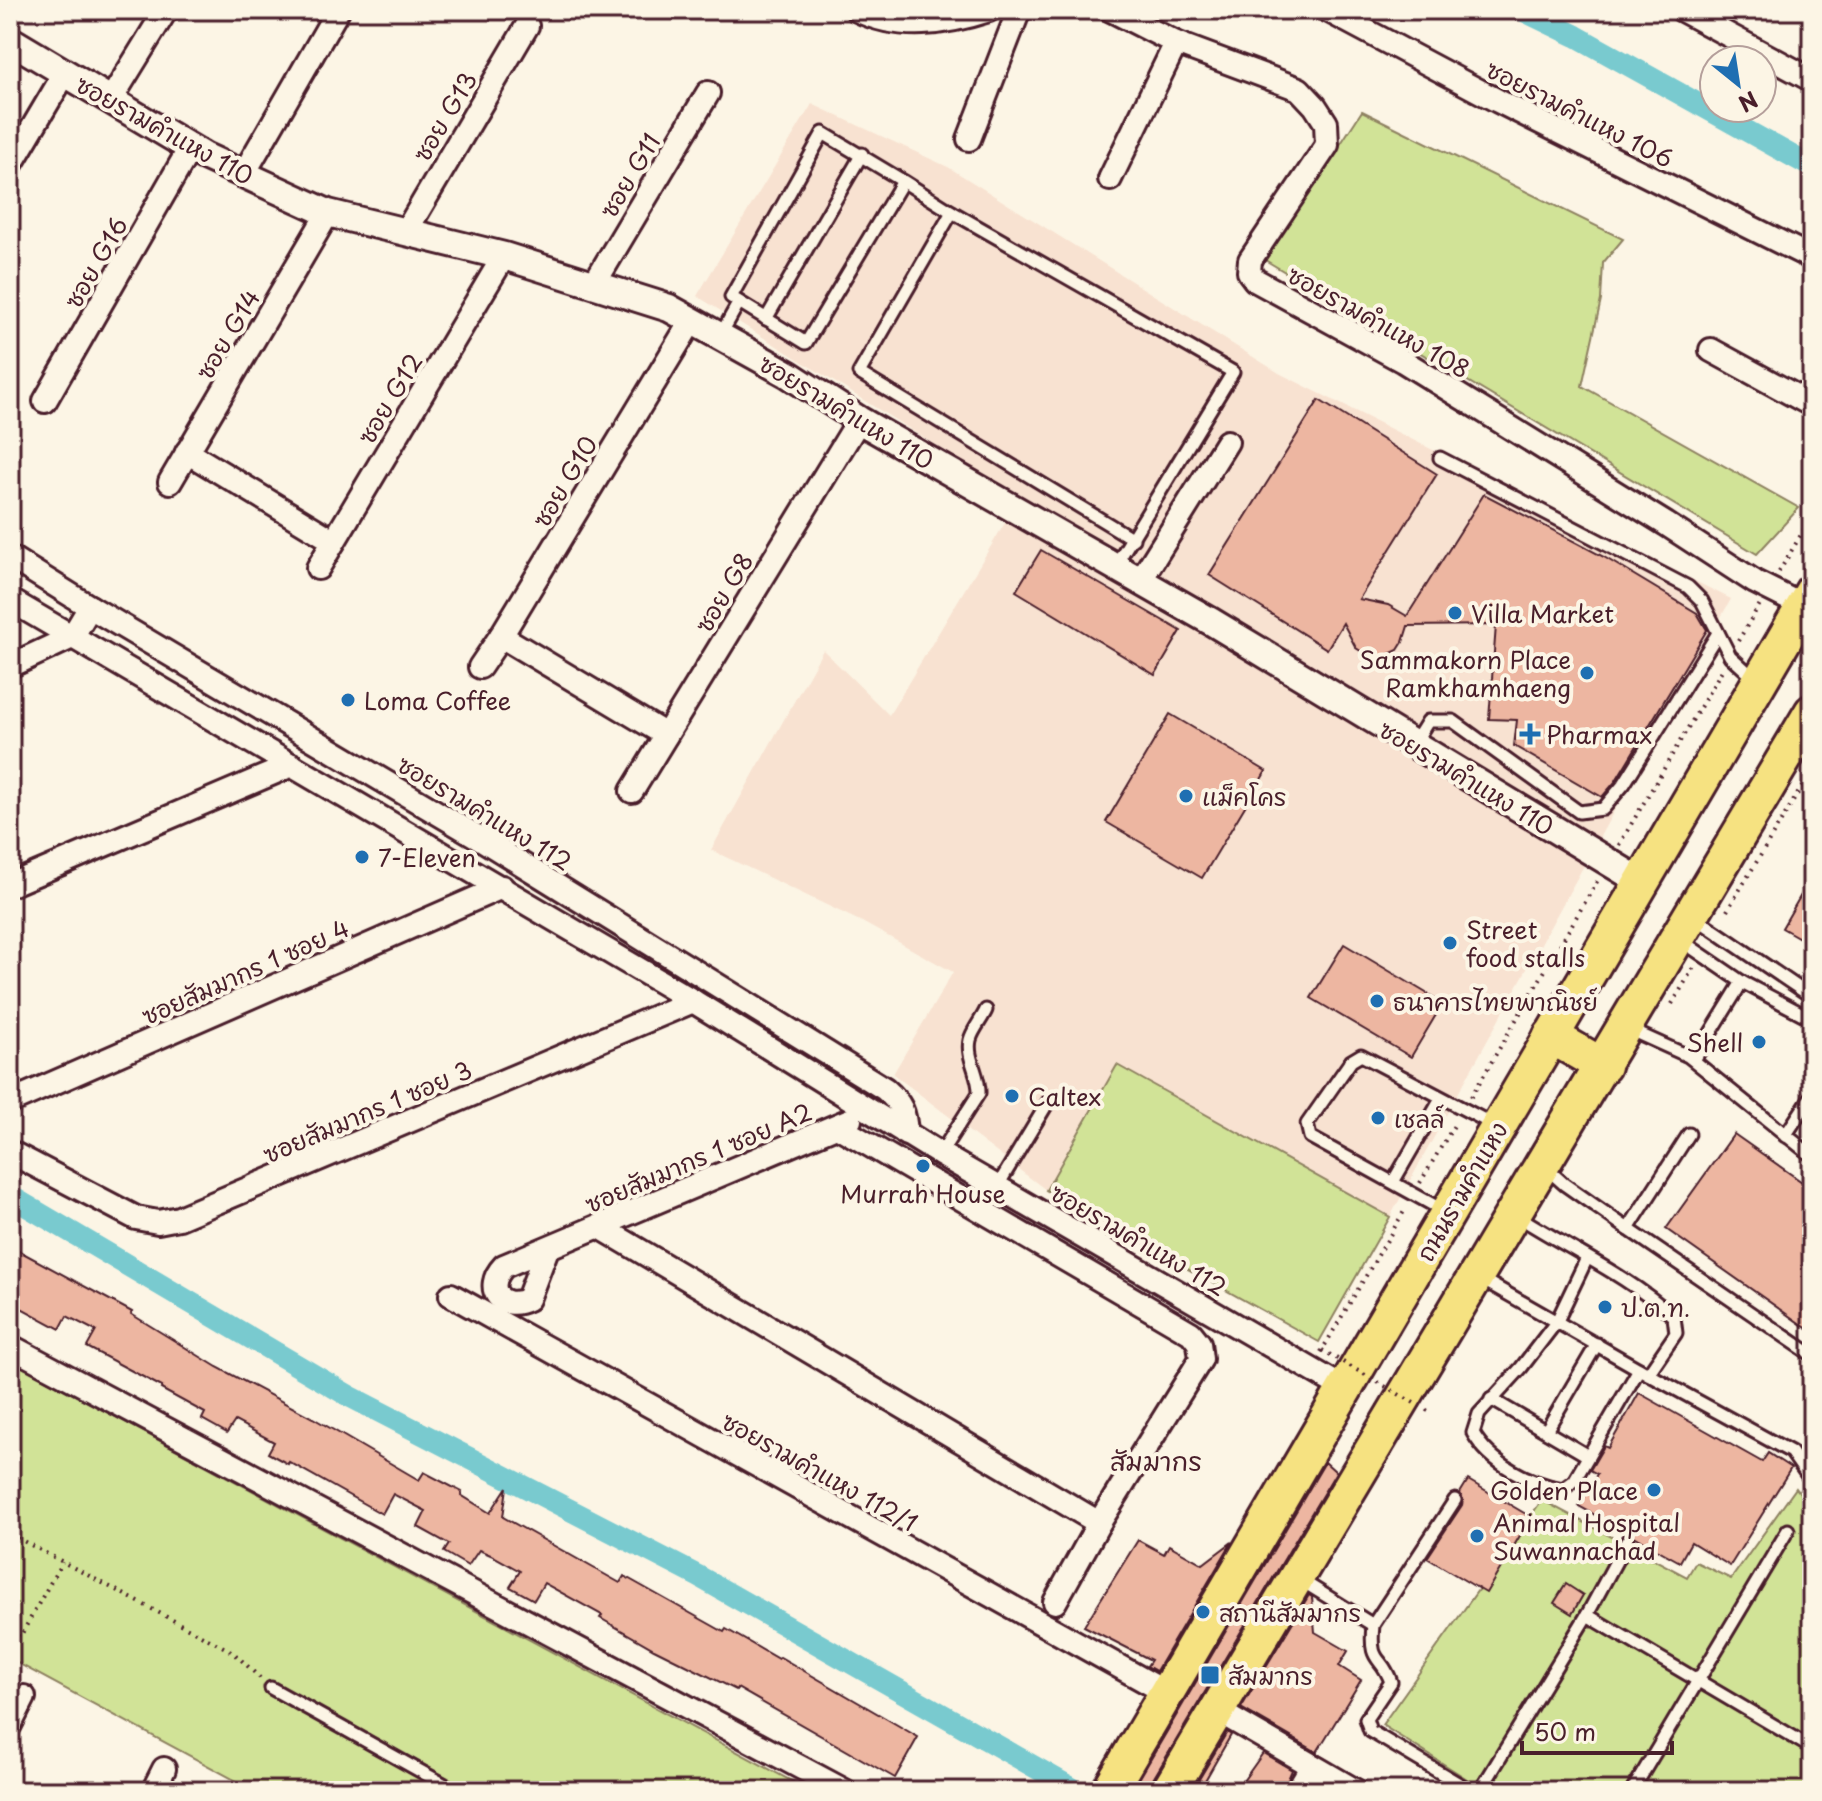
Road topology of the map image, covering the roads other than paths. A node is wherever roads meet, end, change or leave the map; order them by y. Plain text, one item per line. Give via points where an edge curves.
1 (166, 10) edge
2 (338, 10) edge
3 (857, 10) edge
4 (989, 10) edge
5 (1019, 10) edge
6 (1111, 10) edge
7 (1327, 10) edge
8 (1682, 10) edge
9 (527, 26) dead end
10 (10, 40) edge
11 (1176, 43) junction
12 (65, 73) junction
13 (1812, 80) edge
14 (708, 93) dead end
15 (110, 101) junction
16 (969, 139) dead end
17 (190, 148) junction
18 (862, 154) junction
19 (10, 166) edge
20 (243, 175) junction
21 (1110, 179) dead end
22 (903, 181) junction
23 (952, 212) junction
24 (328, 213) junction
25 (405, 233) junction
26 (504, 256) junction
27 (1812, 258) edge
28 (594, 284) junction
29 (739, 302) junction
30 (766, 319) junction
31 (692, 320) junction
32 (720, 336) junction
33 (1711, 350) dead end
34 (45, 401) dead end
35 (1812, 405) edge
36 (859, 420) junction
37 (1227, 442) dead end
38 (187, 452) junction
39 (1440, 458) dead end
40 (170, 482) dead end
41 (1133, 539) junction
42 (334, 541) junction
43 (10, 557) edge
44 (1115, 566) junction
45 (318, 568) dead end
46 (1140, 581) junction
47 (1808, 599) edge
48 (10, 600) edge
49 (90, 607) junction
50 (1718, 633) junction
51 (501, 636) junction
52 (72, 637) junction
53 (10, 666) edge
54 (480, 667) dead end
55 (1758, 683) junction
56 (1812, 712) edge
57 (666, 735) junction
58 (1413, 745) junction
59 (292, 765) junction
60 (632, 791) dead end
61 (483, 840) junction
62 (469, 868) junction
63 (1640, 881) junction
64 (10, 885) edge
65 (502, 887) junction
66 (1685, 927) junction
67 (1742, 982) junction
68 (741, 997) junction
69 (1812, 997) edge
70 (693, 1001) junction
71 (986, 1010) dead end
72 (1812, 1019) edge
73 (729, 1024) junction
74 (1626, 1028) junction
75 (1551, 1036) junction
76 (1694, 1060) junction
77 (1603, 1066) junction
78 (1812, 1095) edge
79 (1050, 1099) dead end
80 (1441, 1099) junction
81 (10, 1102) edge
82 (870, 1112) junction
83 (837, 1126) junction
84 (1498, 1128) junction
85 (906, 1134) junction
86 (1689, 1134) dead end
87 (1785, 1136) junction
88 (10, 1152) edge
89 (940, 1154) junction
90 (1812, 1156) edge
91 (1544, 1166) junction
92 (1393, 1182) junction
93 (997, 1187) junction
94 (1448, 1213) junction
95 (1515, 1215) junction
96 (600, 1227) junction
97 (1628, 1229) junction
98 (547, 1249) dead end
99 (1587, 1258) junction
100 (1478, 1277) junction
101 (451, 1295) dead end
102 (1557, 1321) junction
103 (1597, 1344) junction
104 (10, 1346) edge
105 (1812, 1355) edge
106 (1644, 1372) junction
107 (1345, 1389) junction
108 (1491, 1399) junction
109 (1546, 1431) junction
110 (1588, 1456) junction
111 (1812, 1482) edge
112 (1455, 1500) dead end
113 (1099, 1523) junction
114 (1788, 1530) dead end
115 (1627, 1541) dead end
116 (1298, 1578) junction
117 (1055, 1602) dead end
118 (1587, 1615) junction
119 (1373, 1625) junction
120 (1697, 1679) junction
121 (271, 1688) road end
122 (1165, 1692) junction
123 (24, 1697) dead end
124 (1218, 1711) junction
125 (10, 1725) edge
126 (1812, 1748) edge
127 (1312, 1766) junction
128 (164, 1769) dead end
129 (1114, 1782) edge
130 (153, 1791) edge
131 (456, 1791) edge
132 (845, 1791) edge
133 (1169, 1791) edge
134 (1297, 1791) edge
135 (1356, 1791) edge
136 (1471, 1791) edge
137 (1480, 1791) edge
138 (1632, 1791) edge

1 - 15 street
2 - 20 street
3 - 4 street via 908,25 958,20
5 - 16 street
6 - 11 street, ซอยรามคำแหง 108
7 - 27 street, ซอยรามคําแหง 106
8 - 13 street
9 - 25 street, ซอย G13
10 - 12 street, ซอยรามคำแหง 110
11 - 21 street
11 - 47 street, ซอยรามคำแหง 108 via 1299,89 1326,123 1327,145 1250,260 1255,280 1403,361 1769,589
12 - 15 street, ซอยรามคำแหง 110
12 - 19 street
14 - 28 street, ซอย G11
15 - 17 street, ซอยรามคำแหง 110
17 - 20 street, ซอยรามคำแหง 110
17 - 34 street, ซอย G16
18 - 22 lane
18 - 29 lane via 823,133 731,297
18 - 30 lane
20 - 24 street, ซอยรามคำแหง 110
22 - 23 lane
22 - 30 lane via 806,343
23 - 41 lane via 859,373
23 - 41 lane via 1233,372
24 - 25 street, ซอยรามคำแหง 110
24 - 38 street, ซอย G14
25 - 26 street, ซอยรามคำแหง 110
26 - 28 street, ซอยรามคำแหง 110
26 - 42 street, ซอย G12
28 - 31 street, ซอยรามคำแหง 110
29 - 30 lane
29 - 32 lane
31 - 32 street, ซอยรามคำแหง 110
31 - 51 street, ซอย G10
32 - 36 street, ซอยรามคำแหง 110
33 - 35 street
36 - 44 street, ซอยรามคำแหง 110
36 - 57 street, ซอย G8
37 - 46 street
38 - 40 street, ซอย G14
38 - 42 street
39 - 50 lane via 1688,587 1702,601
41 - 44 lane
42 - 45 street, ซอย G12
43 - 49 street, ซอยรามคำแหง 112
44 - 46 street, ซอยรามคำแหง 110
46 - 58 street, ซอยรามคำแหง 110
47 - 55 main road, ถนนรามคำแหง
48 - 52 street, ซอยรามคำแหง 112
49 - 52 street
49 - 61 street, ซอยรามคำแหง 112
50 - 55 lane via 1730,656
50 - 58 lane via 1603,809 1579,812 1453,721 1428,721
51 - 54 street, ซอย G10
51 - 57 street
52 - 53 street
52 - 59 street, ซอยรามคำแหง 112
55 - 63 main road, ถนนรามคำแหง
56 - 66 main road
57 - 60 street, ซอย G8
58 - 63 street, ซอยรามคำแหง 110
59 - 62 street, ซอยรามคำแหง 112
59 - 64 street
61 - 62 street
61 - 68 street, ซอยรามคำแหง 112
62 - 65 street, ซอยรามคำแหง 112
63 - 75 main road, ถนนรามคำแหง
65 - 70 street, ซอยรามคำแหง 112
65 - 81 street, ซอยสัมมากร 1 ซอย 4
66 - 67 lane
66 - 69 lane
66 - 74 main road
67 - 72 lane
67 - 76 lane
68 - 73 street
68 - 85 street, ซอยรามคำแหง 112 via 885,1089 900,1103
70 - 73 street, ซอยรามคำแหง 112
70 - 88 street, ซอยสัมมากร 1 ซอย 3 via 179,1218 136,1218
71 - 89 lane via 970,1040 979,1093
73 - 82 street, ซอยรามคำแหง 112
74 - 76 lane
74 - 77 main road
75 - 77 main road
75 - 84 main road, ถนนรามคำแหง
76 - 87 lane
77 - 91 main road
78 - 87 lane
79 - 93 lane
80 - 84 lane
80 - 92 lane
80 - 92 lane via 1361,1055 1351,1061 1307,1124 1310,1137
82 - 83 street, ซอยสัมมากร 1 ซอย A2
82 - 85 street, ซอยรามคำแหง 112
83 - 96 street, ซอยสัมมากร 1 ซอย A2
83 - 113 street via 1191,1333 1199,1343 1201,1359
84 - 94 main road, ถนนรามคำแหง
85 - 89 street, ซอยรามคำแหง 112
86 - 97 lane
87 - 90 lane
89 - 93 street, ซอยรามคำแหง 112
91 - 95 main road
91 - 97 lane
92 - 94 lane
93 - 107 street, ซอยรามคำแหง 112 via 1317,1359
94 - 107 main road, ถนนรามคำแหง
95 - 99 lane
95 - 100 main road
96 - 98 street, ซอยสัมมากร 1 ซอย A2
96 - 113 street
97 - 105 lane
99 - 102 lane
99 - 106 lane via 1674,1317 1676,1333
100 - 102 lane
100 - 116 main road
101 - 122 street, ซอยรามคำแหง 112/1
102 - 103 lane
102 - 108 lane
103 - 106 lane
103 - 109 lane
104 - 132 street
106 - 110 lane
106 - 111 lane via 1791,1452
107 - 122 main road, ถนนรามคำแหง
108 - 109 lane
108 - 110 lane via 1473,1433 1480,1446 1520,1474 1563,1489
109 - 110 lane
112 - 119 lane
113 - 117 street
114 - 120 lane
115 - 118 lane
116 - 119 lane
116 - 124 main road
118 - 120 lane
118 - 137 lane
119 - 136 lane via 1374,1658 1391,1682 1366,1719 1370,1731
120 - 126 lane
120 - 138 lane
121 - 131 lane
122 - 129 main road, ถนนรามคำแหง
123 - 125 street
124 - 127 street
124 - 133 main road
127 - 134 street
127 - 135 street
128 - 130 street

